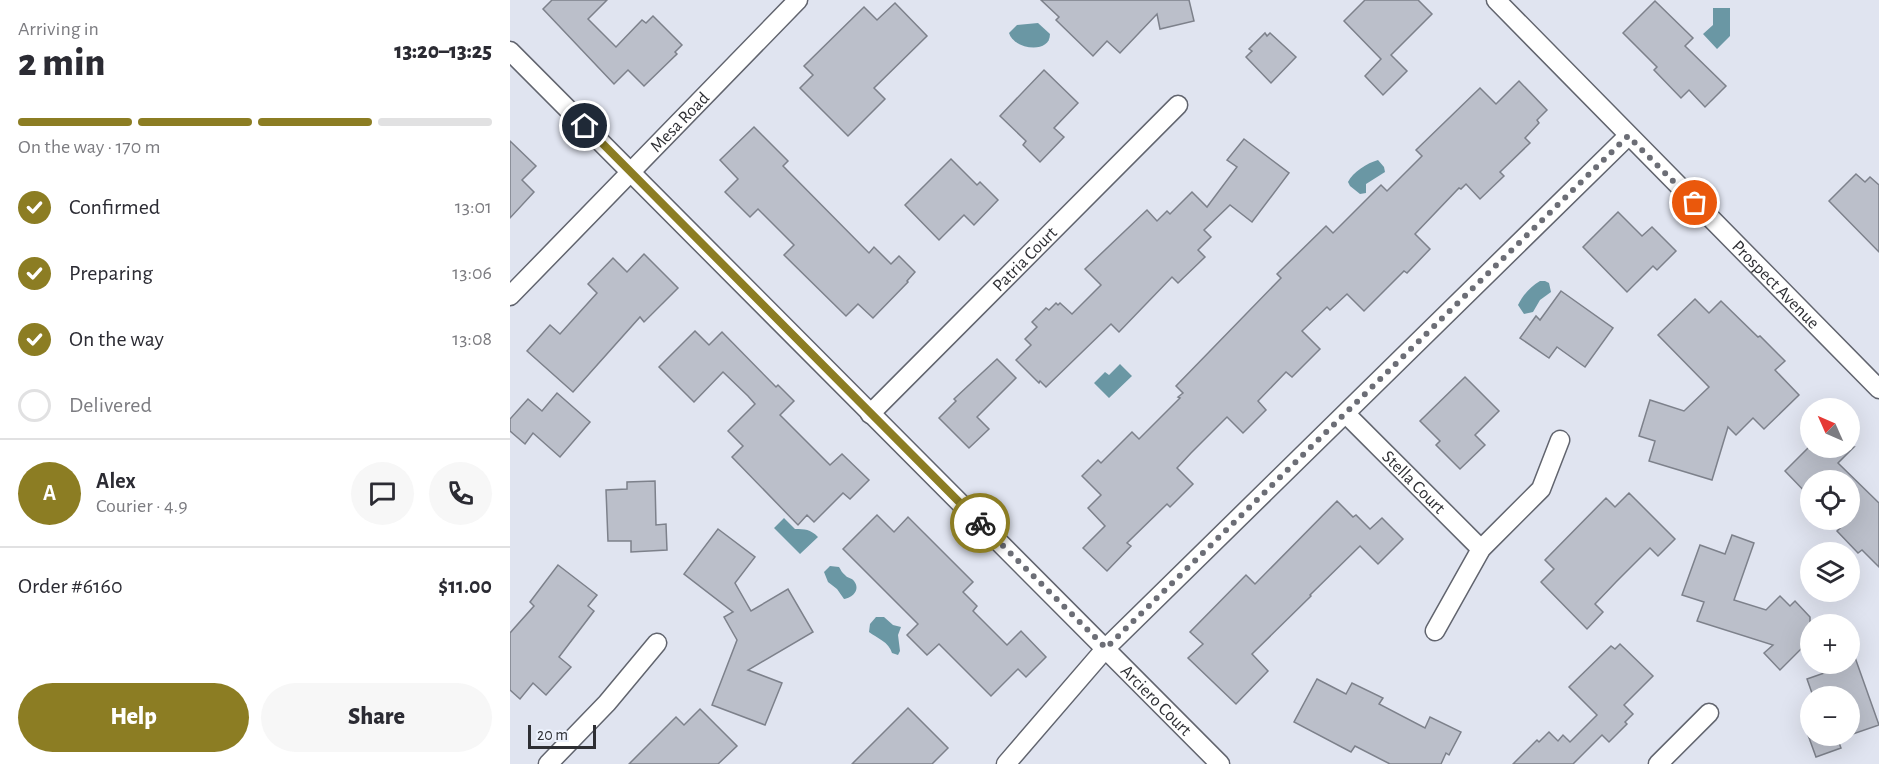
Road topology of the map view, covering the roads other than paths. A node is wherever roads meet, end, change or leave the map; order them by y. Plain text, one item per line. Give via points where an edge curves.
1 (798, 0) edge
2 (1496, 0) edge
3 (510, 51) edge
4 (1178, 105) dead end
5 (1628, 136) junction
6 (631, 170) junction
7 (510, 296) edge
8 (1879, 389) edge
9 (870, 414) junction
10 (1346, 414) junction
11 (1560, 440) dead end
12 (1481, 549) junction
13 (1435, 631) dead end
14 (657, 644) dead end
15 (1106, 648) junction
16 (1709, 713) dead end
17 (548, 764) edge
18 (1006, 764) edge
19 (1220, 764) edge
20 (1658, 764) edge

1 - 6 street, Mesa Road
2 - 5 street, Prospect Avenue
3 - 6 street, Arciero Court
4 - 9 street, Patria Court
5 - 8 street, Prospect Avenue
5 - 10 street
6 - 7 street, Mesa Road
6 - 9 street, Arciero Court
9 - 15 street, Arciero Court
10 - 12 street, Stella Court
10 - 15 street
11 - 12 street via 1541,489
12 - 13 street
14 - 17 street
15 - 18 street
15 - 19 street, Arciero Court
16 - 20 street

